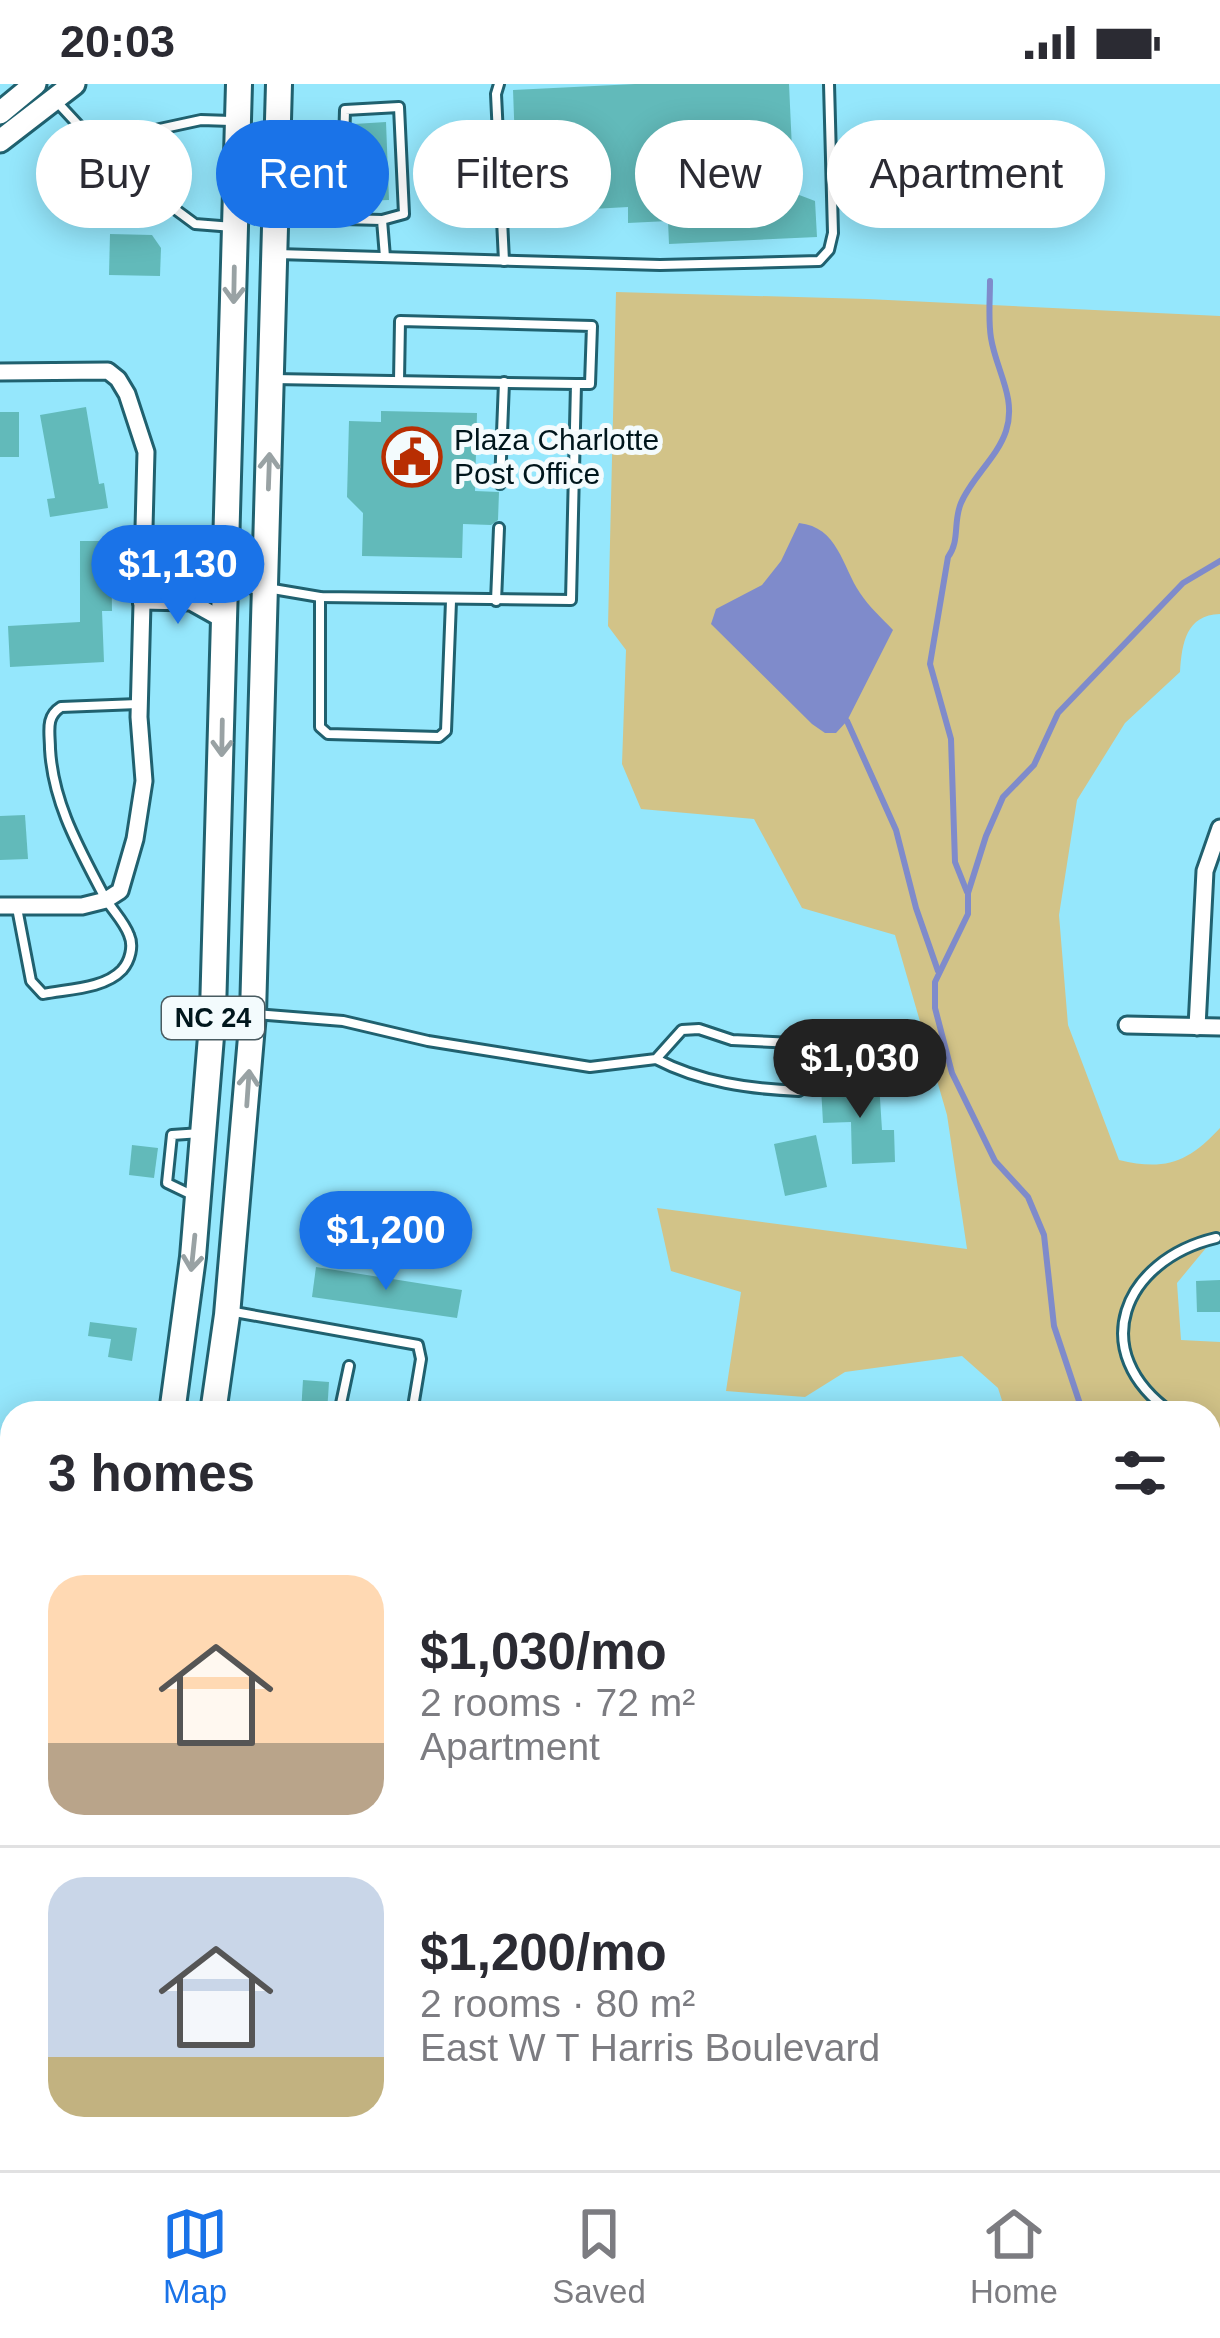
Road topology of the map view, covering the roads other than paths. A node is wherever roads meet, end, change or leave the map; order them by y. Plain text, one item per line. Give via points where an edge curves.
1 (74, 84) edge
2 (239, 84) edge
3 (279, 84) edge
4 (499, 84) edge
5 (829, 84) edge
6 (31, 85) edge
7 (54, 99) junction
8 (0, 113) edge
9 (73, 120) edge
10 (238, 120) edge
11 (0, 141) edge
12 (382, 220) joint
13 (236, 228) edge
14 (383, 228) edge
15 (275, 254) junction
16 (385, 257) junction
17 (504, 261) junction
18 (0, 372) edge
19 (272, 379) junction
20 (398, 381) junction
21 (504, 382) junction
22 (576, 384) junction
23 (500, 484) dead end
24 (499, 528) dead end
25 (141, 573) junction
26 (227, 578) junction
27 (265, 588) junction
28 (320, 596) junction
29 (141, 601) junction
30 (451, 601) junction
31 (496, 601) junction
32 (225, 621) junction
33 (140, 704) junction
34 (1220, 828) edge
35 (106, 900) junction
36 (8, 906) edge
37 (253, 1014) junction
38 (1127, 1024) dead end
39 (1197, 1027) junction
40 (1220, 1027) edge
41 (656, 1059) junction
42 (1216, 1238) dead end
43 (228, 1311) junction
44 (350, 1366) dead end
45 (175, 1401) edge
46 (215, 1401) edge
47 (342, 1401) edge
48 (414, 1401) edge
49 (1154, 1401) edge

1 - 7 main road
2 - 10 main road, NC 24
3 - 15 main road, NC 24
4 - 17 lane
5 - 17 lane via 833,233 819,261
6 - 8 main road
7 - 9 lane
7 - 11 main road
12 - 12 lane via 342,219 346,110 400,107 404,214
13 -> 26 main road, NC 24
14 - 16 lane
15 - 16 lane
15 - 19 main road, NC 24
16 - 17 lane
18 - 25 street via 108,371 118,379 146,452
19 - 20 lane
27 -> 19 main road, NC 24
20 - 21 lane
20 - 22 lane via 400,321 592,326 590,384
21 - 22 lane
21 - 23 lane
22 - 31 lane via 572,600
24 - 31 lane
25 - 26 street
25 - 29 street
26 - 27 street
26 - 32 main road, NC 24
27 - 28 lane
27 - 37 main road, NC 24
28 - 30 lane
28 - 30 lane via 320,727 328,734 439,737 446,730
29 - 32 street via 191,602
29 - 33 street
30 - 31 lane
32 -> 45 main road, NC 24 via 205,1132
33 - 35 street via 144,781 135,839 120,891
33 - 35 lane via 61,707 49,721 57,802
34 - 39 street via 1205,871
35 - 36 street
35 - 36 lane via 130,935 124,968 106,982 43,994
37 - 41 lane via 343,1021 590,1066
43 -> 37 main road, NC 24
38 - 39 street
39 - 40 street
41 - 41 lane via 682,1030 794,1043 806,1053 807,1084 799,1091 756,1089 688,1076
42 - 49 lane via 1169,1259 1132,1293 1122,1320 1124,1350
43 - 46 main road, NC 24
43 - 48 lane via 418,1345
44 - 47 lane

